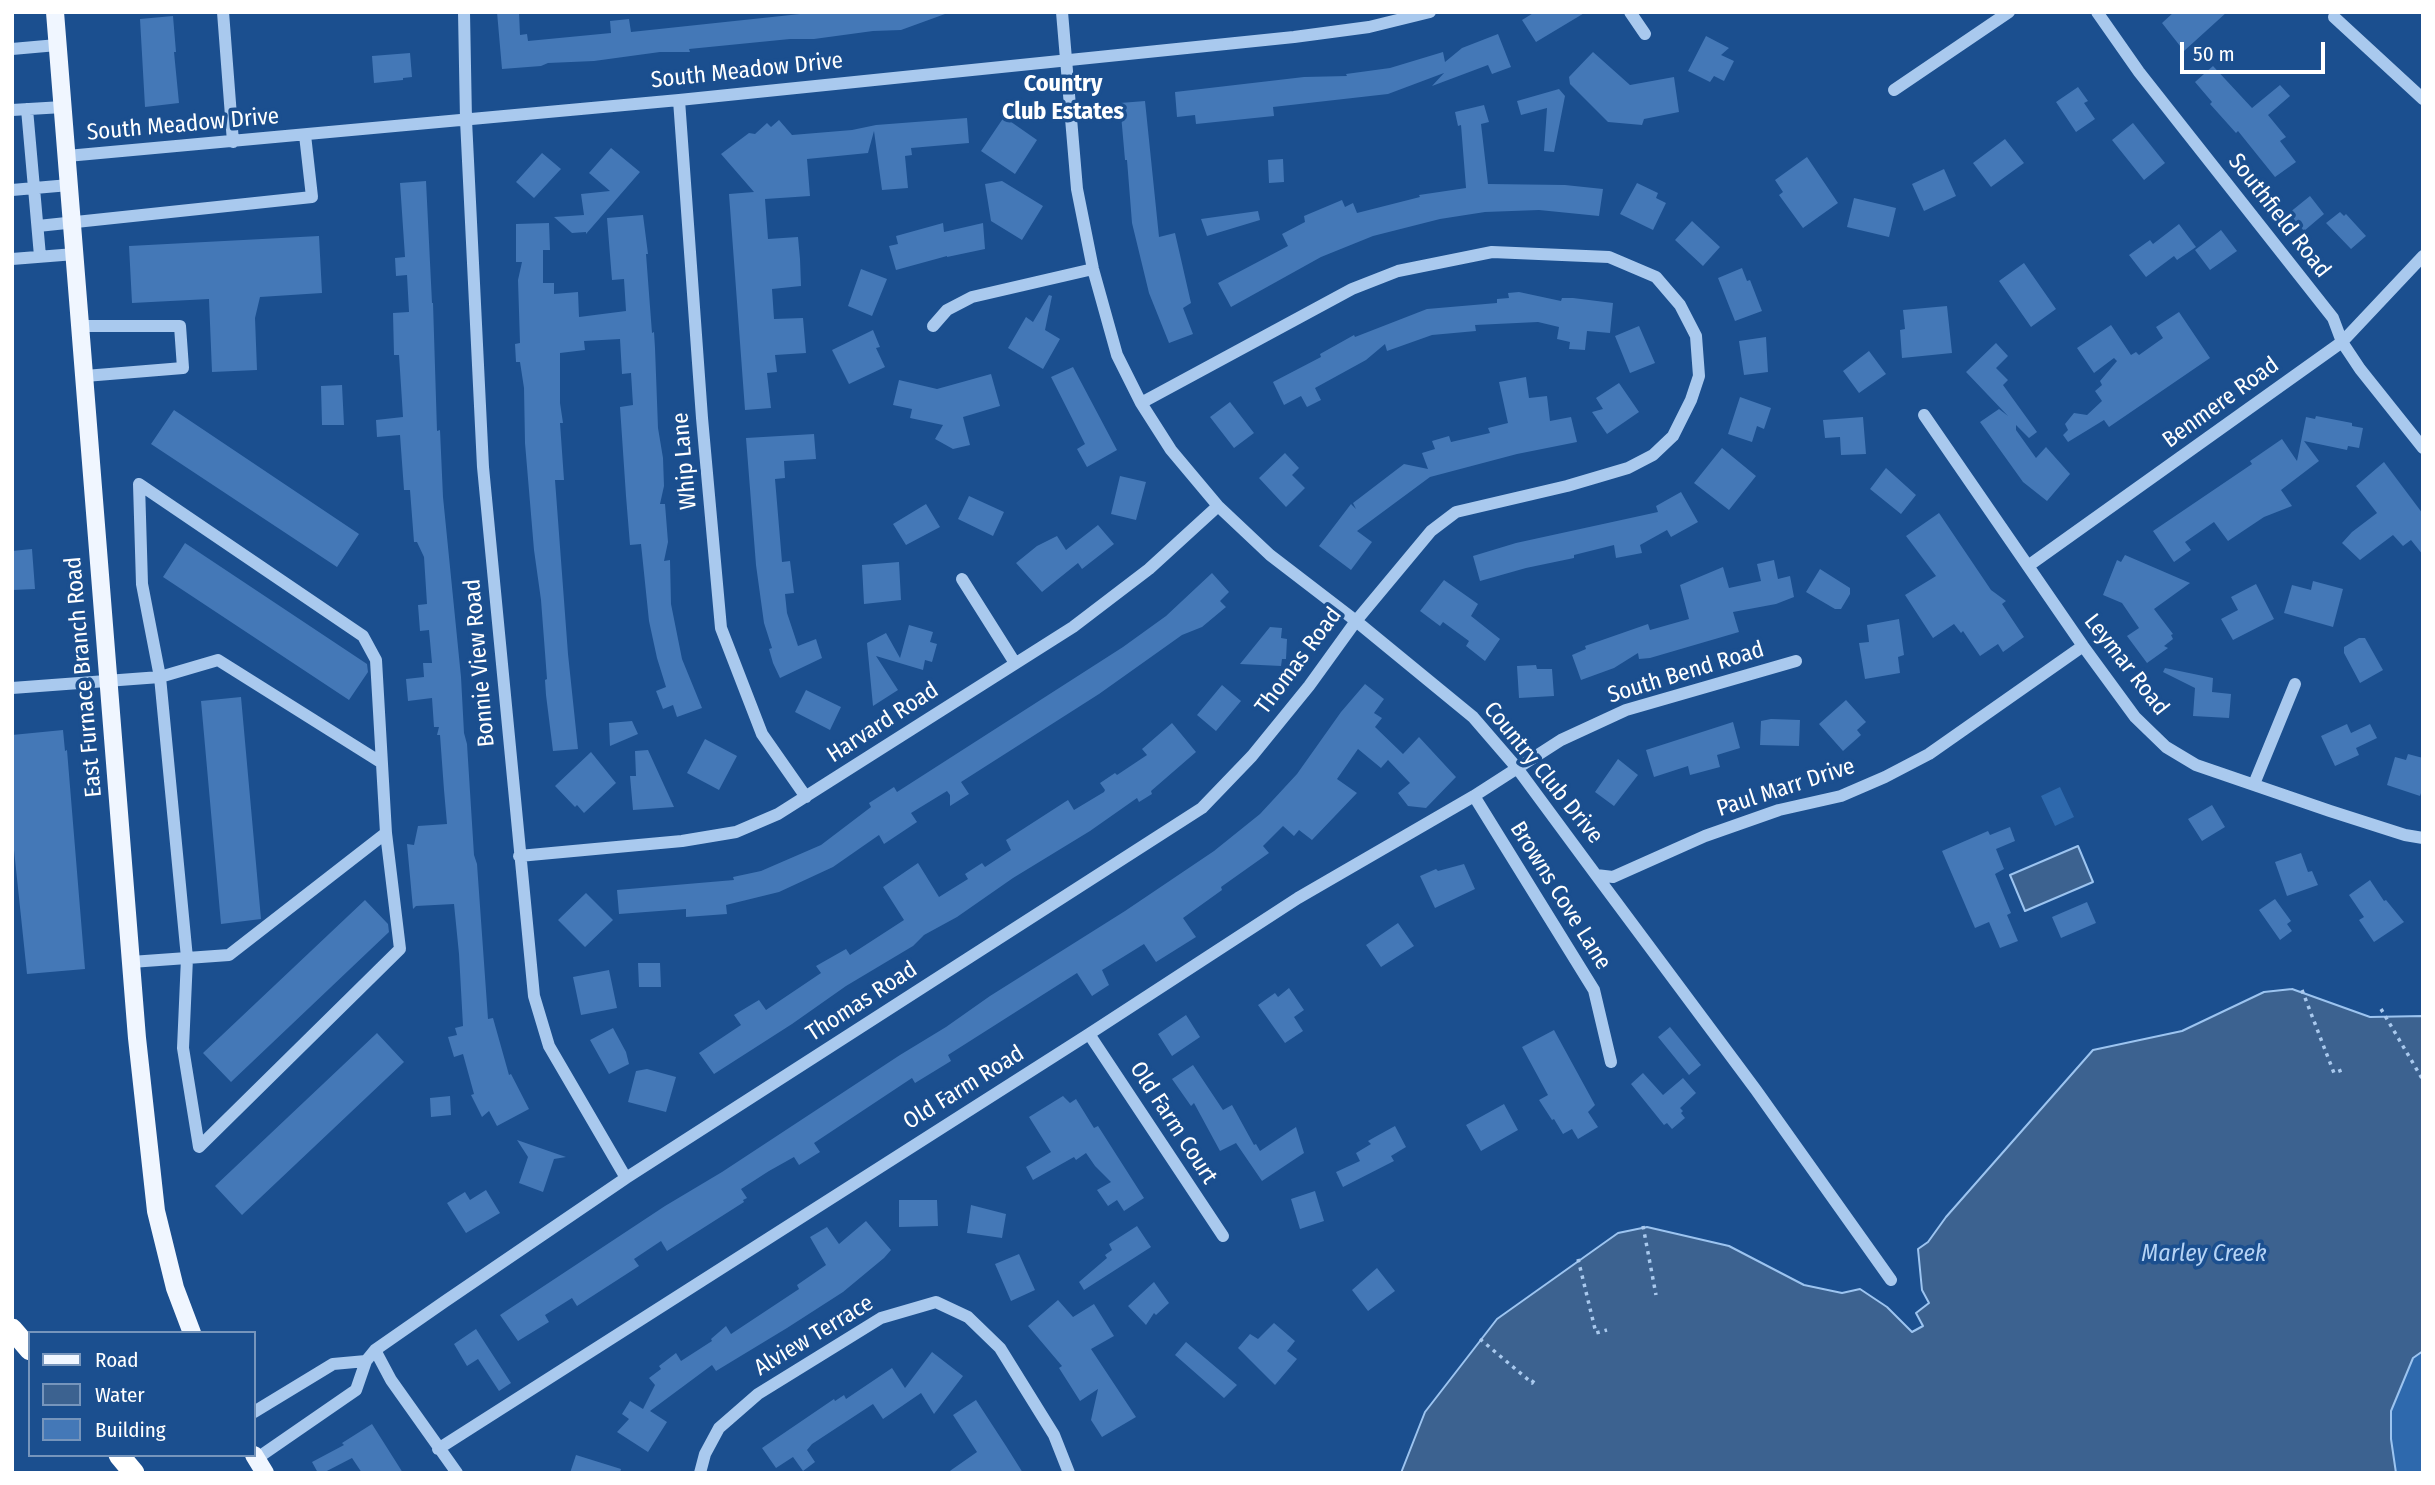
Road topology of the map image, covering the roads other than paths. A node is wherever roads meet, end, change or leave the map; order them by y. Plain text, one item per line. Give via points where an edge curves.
1 (55, 12) edge
2 (223, 12) edge
3 (464, 12) edge
4 (1062, 12) edge
5 (1430, 12) edge
6 (1630, 12) edge
7 (2009, 12) edge
8 (2097, 12) edge
9 (2334, 16) dead end
10 (1645, 34) dead end
11 (57, 45) junction
12 (12, 49) edge
13 (1067, 59) junction
14 (1894, 90) dead end
15 (2423, 99) edge
16 (679, 100) junction
17 (63, 107) junction
18 (27, 109) junction
19 (12, 110) edge
20 (466, 120) junction
21 (305, 135) junction
22 (233, 142) junction
23 (67, 156) junction
24 (69, 185) junction
25 (34, 188) junction
26 (12, 190) edge
27 (72, 223) junction
28 (38, 226) junction
29 (75, 254) junction
30 (40, 256) junction
31 (2423, 256) edge
32 (12, 258) edge
33 (1093, 269) junction
34 (80, 326) junction
35 (933, 326) dead end
36 (2342, 342) junction
37 (85, 376) junction
38 (1142, 403) junction
39 (1924, 415) dead end
40 (2423, 448) edge
41 (1218, 506) junction
42 (2028, 566) junction
43 (962, 579) dead end
44 (1356, 621) junction
45 (2082, 646) junction
46 (1796, 661) dead end
47 (1015, 663) junction
48 (160, 677) junction
49 (108, 680) junction
50 (2295, 684) dead end
51 (12, 688) edge
52 (382, 763) junction
53 (1517, 768) junction
54 (2254, 784) junction
55 (1474, 796) junction
56 (806, 797) junction
57 (386, 833) junction
58 (2423, 838) edge
59 (519, 856) junction
60 (1596, 875) junction
61 (187, 958) junction
62 (131, 962) junction
63 (1089, 1034) junction
64 (1611, 1062) dead end
65 (626, 1178) junction
66 (1223, 1236) dead end
67 (1891, 1280) dead end
68 (12, 1329) edge
69 (191, 1331) edge
70 (28, 1348) edge
71 (375, 1350) junction
72 (366, 1361) junction
73 (256, 1411) edge
74 (438, 1449) junction
75 (121, 1457) edge
76 (258, 1462) edge
77 (134, 1473) edge
78 (457, 1473) edge
79 (700, 1473) edge
80 (1069, 1473) edge

1 - 11 main road, East Furnace Branch Road
2 - 22 street
3 - 20 street, Bonnie View Road
4 - 13 street, Country Club Drive
5 - 13 street, South Meadow Drive via 1369,27 1294,37
6 - 10 street
7 - 14 street
8 - 36 street, Southfield Road via 2333,318
9 - 15 street
11 - 12 street
11 - 17 main road, East Furnace Branch Road
13 - 16 street, South Meadow Drive
13 - 33 street, Country Club Drive via 1077,190
16 - 20 street, South Meadow Drive
16 - 56 street, Whip Lane via 721,628 762,734
17 - 18 street
17 - 23 main road, East Furnace Branch Road
18 - 19 street
18 - 25 street
20 - 21 street, South Meadow Drive
20 - 59 street, Bonnie View Road via 483,467
21 - 22 street, South Meadow Drive
21 - 27 street via 312,197
22 - 23 street, South Meadow Drive
23 - 24 main road, East Furnace Branch Road
24 - 25 street
24 - 27 main road, East Furnace Branch Road
25 - 26 street
25 - 28 street
27 - 28 street
27 - 29 main road, East Furnace Branch Road
28 - 30 street
29 - 30 street
29 - 34 main road, East Furnace Branch Road
30 - 32 street
31 - 36 street, Benmere Road
33 - 35 street via 972,298 947,310
33 - 38 street, Country Club Drive via 1117,355
34 - 37 main road, East Furnace Branch Road
34 - 37 street via 180,326 183,368
36 - 40 street, Southfield Road
36 - 42 street, Benmere Road
37 - 49 main road, East Furnace Branch Road
38 - 41 street, Country Club Drive via 1171,450
38 - 44 street, Thomas Road via 1352,289 1398,271 1492,252 1609,257 1656,277 1680,305 1696,336 1699,376 1673,436 1653,455 1628,468 1456,512 1431,531
39 - 42 street, Leymar Road
41 - 44 street, Country Club Drive via 1270,555
41 - 47 street, Harvard Road via 1150,569 1073,627
42 - 45 street, Leymar Road
43 - 47 street
44 - 53 street, Country Club Drive via 1473,717
44 - 65 street, Thomas Road via 1260,746 1202,808
45 - 54 street, Leymar Road via 2135,717 2166,747 2196,765
45 - 60 street, Paul Marr Drive via 2042,682 1896,778 1704,836 1613,877
46 - 53 street, South Bend Road via 1626,710 1561,740
47 - 56 street, Harvard Road
48 - 49 street
48 - 52 street via 219,660
48 - 52 street via 142,584 139,484 363,636 376,660
48 - 61 street
49 - 51 street
49 - 62 main road, East Furnace Branch Road
50 - 54 street
52 - 57 street
53 - 55 street, Old Farm Road
53 - 60 street, Country Club Drive
54 - 58 street, Leymar Road
55 - 63 street, Old Farm Road via 1298,898
55 - 64 street, Browns Cove Lane via 1594,990
56 - 59 street, Harvard Road via 736,832
57 - 61 street via 229,955
57 - 61 street via 400,949 200,1147 183,1048
59 - 65 street, Bonnie View Road via 534,996 548,1046
60 - 67 street, Country Club Drive
61 - 62 street
62 - 69 main road, East Furnace Branch Road via 156,1211
63 - 66 street, Old Farm Court
63 - 74 street, Old Farm Road
65 - 71 street, Thomas Road
68 - 70 highway
71 - 72 street, Thomas Road
71 - 74 street
72 - 73 street via 333,1364
72 - 76 street, Thomas Road via 356,1390
74 - 78 street
75 - 77 highway
79 - 80 street, Alview Terrace via 719,1428 758,1394 881,1318 936,1302 968,1317 1000,1348 1054,1435

